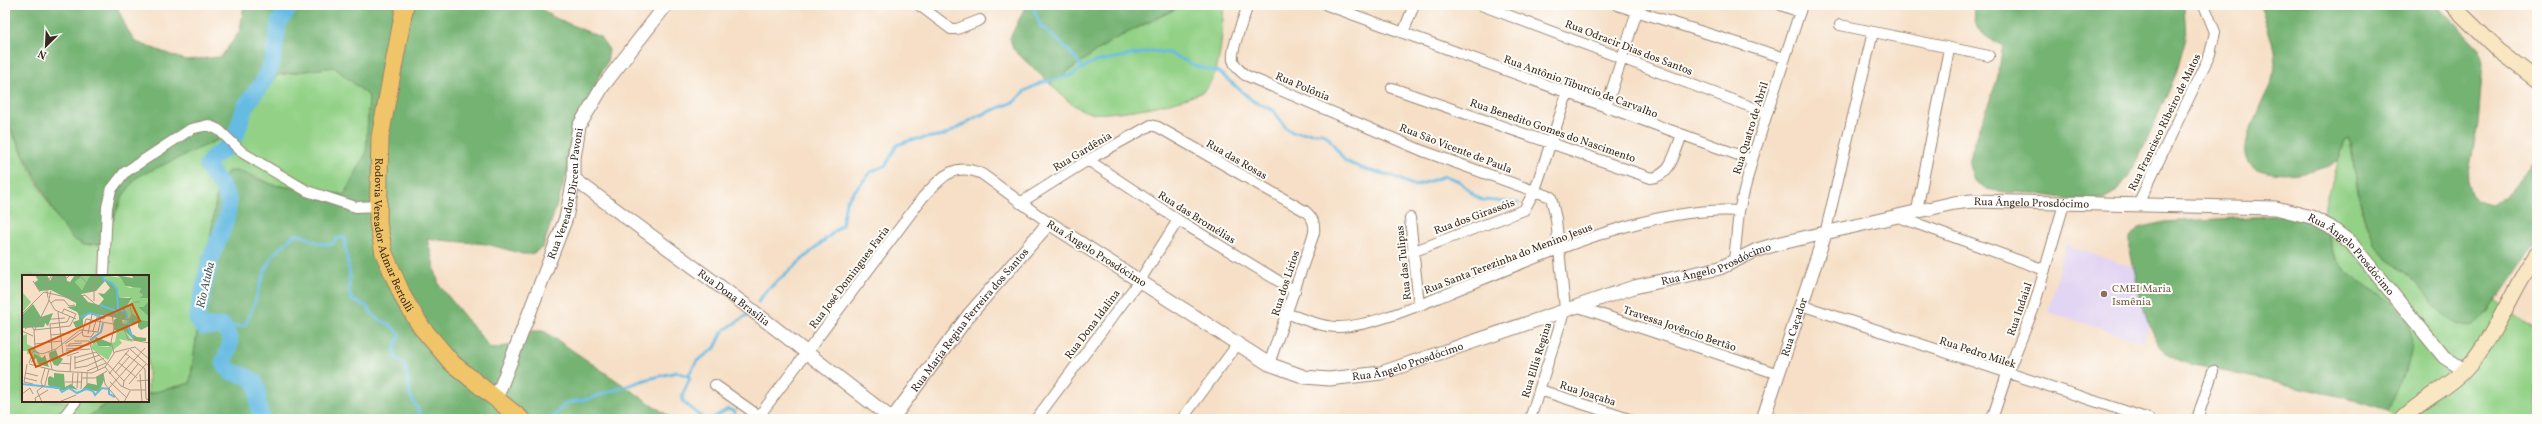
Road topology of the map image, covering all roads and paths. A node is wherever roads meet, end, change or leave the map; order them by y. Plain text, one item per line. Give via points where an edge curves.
1 (405, 5) edge
2 (666, 5) edge
3 (919, 5) edge
4 (1248, 5) edge
5 (1327, 5) edge
6 (1414, 5) edge
7 (1481, 5) edge
8 (1617, 5) edge
9 (1781, 5) edge
10 (2204, 5) edge
11 (2452, 5) edge
12 (1638, 9) edge
13 (1801, 9) edge
14 (980, 20) dead end
15 (1840, 25) dead end
16 (1873, 32) junction
17 (1403, 33) junction
18 (1950, 48) junction
19 (1989, 56) dead end
20 (1622, 58) junction
21 (1785, 58) junction
22 (2537, 80) edge
23 (1392, 88) dead end
24 (1567, 94) junction
25 (1606, 108) junction
26 (1767, 113) junction
27 (1158, 127) joint
28 (1369, 128) joint
29 (1682, 135) junction
30 (1550, 141) junction
31 (1088, 160) junction
32 (1752, 160) junction
33 (971, 169) joint
34 (574, 179) junction
35 (1535, 190) junction
36 (1020, 203) junction
37 (2064, 204) junction
38 (2138, 204) junction
39 (378, 206) junction
40 (1917, 210) junction
41 (1305, 211) joint
42 (1739, 212) junction
43 (1896, 216) junction
44 (1410, 218) dead end
45 (1178, 220) junction
46 (1049, 223) junction
47 (1825, 234) junction
48 (1559, 249) junction
49 (1412, 252) junction
50 (2537, 252) edge
51 (1734, 261) junction
52 (2045, 270) junction
53 (104, 275) edge
54 (1140, 280) junction
55 (1295, 291) junction
56 (1419, 305) junction
57 (1801, 305) junction
58 (1570, 307) junction
59 (1288, 314) junction
60 (1237, 345) junction
61 (806, 354) junction
62 (1269, 364) junction
63 (2464, 370) junction
64 (2213, 371) dead end
65 (1778, 374) junction
66 (2007, 374) junction
67 (715, 385) dead end
68 (1540, 390) junction
69 (496, 399) junction
70 (75, 402) edge
71 (761, 417) edge
72 (62, 419) edge
73 (521, 419) edge
74 (892, 419) edge
75 (1036, 419) edge
76 (1182, 419) edge
77 (1530, 419) edge
78 (1629, 419) edge
79 (1763, 419) edge
80 (1992, 419) edge
81 (2149, 419) edge
82 (2197, 419) edge
83 (2402, 419) edge

1 - 39 highway, Rodovia Vereador Admar Bertolli via 380,137
2 - 34 street, Rua Vereador Dirceu Pavoni via 589,106 579,126
3 - 14 street via 951,29
4 - 28 street, Rua Polônia via 1234,49 1233,60 1238,69 1245,75
5 - 17 street, Rua Antônio Tiburcio de Carvalho
6 - 17 street
7 - 20 street, Rua Odracir Dias dos Santos
8 - 12 street
9 - 13 street
10 - 38 street, Rua Francisco Ribeiro de Matos via 2215,32 2210,54
11 - 22 main road via 2499,51
12 - 20 street
12 - 21 street
13 - 21 street, Rua Quatro de Abril
15 - 16 street
16 - 18 street
16 - 47 street
17 - 24 street, Rua Antônio Tiburcio de Carvalho
18 - 19 street
18 - 40 street
20 - 25 street
20 - 26 street, Rua Odracir Dias dos Santos
21 - 26 street, Rua Quatro de Abril
23 - 30 street, Rua Benedito Gomes do Nascimento
24 - 25 street, Rua Antônio Tiburcio de Carvalho
24 - 30 street, Rua dos Girassóis
25 - 29 street, Rua Antônio Tiburcio de Carvalho
26 - 32 street, Rua Quatro de Abril
27 - 31 street, Rua Gardênia via 1144,127
27 - 41 street, Rua das Rosas
28 - 35 street, Rua São Vicente de Paula via 1423,151
29 - 30 street, Rua Benedito Gomes do Nascimento via 1666,172 1660,177 1651,178
29 - 32 street, Rua Antônio Tiburcio de Carvalho
30 - 35 street, Rua dos Girassóis
31 - 36 street, Rua Gardênia
31 - 45 street, Rua das Bromélias
32 - 42 street, Rua Quatro de Abril
33 - 36 street, Rua Ângelo Prosdócimo via 982,174
33 - 61 street, Rua José Domingues Faria via 951,172 924,197
34 - 61 street, Rua Dona Brasília via 744,304
34 - 69 street, Rua Vereador Dirceu Pavoni via 566,218
35 - 48 street, Rua São Vicente de Paula via 1551,196
35 - 49 street, Rua dos Girassóis via 1524,210
36 - 46 street, Rua Ângelo Prosdócimo
37 - 38 street, Rua Ângelo Prosdócimo
37 - 40 street, Rua Ângelo Prosdócimo via 1972,201
37 - 52 street, Rua Indaial
38 - 63 street, Rua Ângelo Prosdócimo via 2276,208 2311,217 2351,243 2444,357
39 - 53 street via 356,207 307,191 243,153 219,130 208,125 197,128 124,173 111,190 107,207
39 - 69 highway, Rodovia Vereador Admar Bertolli via 378,223 384,253 404,299 422,328 452,363
40 - 43 street, Rua Ângelo Prosdócimo
41 - 55 street, Rua dos Lírios via 1312,217 1315,225
42 - 48 street, Rua Santa Terezinha do Menino Jesus via 1711,211 1639,224
42 - 51 street, Rua Quatro de Abril
43 - 47 street, Rua Ângelo Prosdócimo
43 - 52 street
44 - 49 street, Rua das Tulipas
45 - 54 street, Rua Dona Idalina
45 - 55 street, Rua das Bromélias
46 - 54 street, Rua Ângelo Prosdócimo
46 - 74 street, Rua Maria Regina Ferreira dos Santos via 969,315
47 - 51 street, Rua Ângelo Prosdócimo via 1777,244
47 - 57 street, Rua Caçador
48 - 56 street, Rua Santa Terezinha do Menino Jesus
48 - 58 street
49 - 56 street, Rua das Tulipas
50 - 63 main road via 2488,342
51 - 58 street, Rua Ângelo Prosdócimo via 1696,274 1634,287
52 - 66 street, Rua Indaial via 2033,310
54 - 60 street, Rua Ângelo Prosdócimo
54 - 75 street, Rua Dona Idalina
55 - 59 street, Rua dos Lírios
56 - 59 street, Rua Santa Terezinha do Menino Jesus via 1355,325 1337,327
57 - 65 street, Rua Caçador
57 - 66 street, Rua Pedro Milek
58 - 62 street, Rua Ângelo Prosdócimo via 1381,373 1305,377
58 - 65 street, Travessa Jovêncio Bertão
58 - 68 street, Rua Ellis Regina
59 - 62 street, Rua dos Lírios
60 - 62 street, Rua Ângelo Prosdócimo
60 - 76 street
61 - 71 street, Rua José Domingues Faria
61 - 74 street, Rua Dona Brasília
63 - 83 main road via 2415,406
64 - 82 street
65 - 79 street, Rua Caçador
66 - 80 street, Rua Indaial
66 - 81 street, Rua Pedro Milek
67 - 71 street
68 - 77 street, Rua Ellis Regina
68 - 78 street, Rua Joaçaba
69 - 73 highway, Rodovia Vereador Admar Bertolli
70 - 72 street

